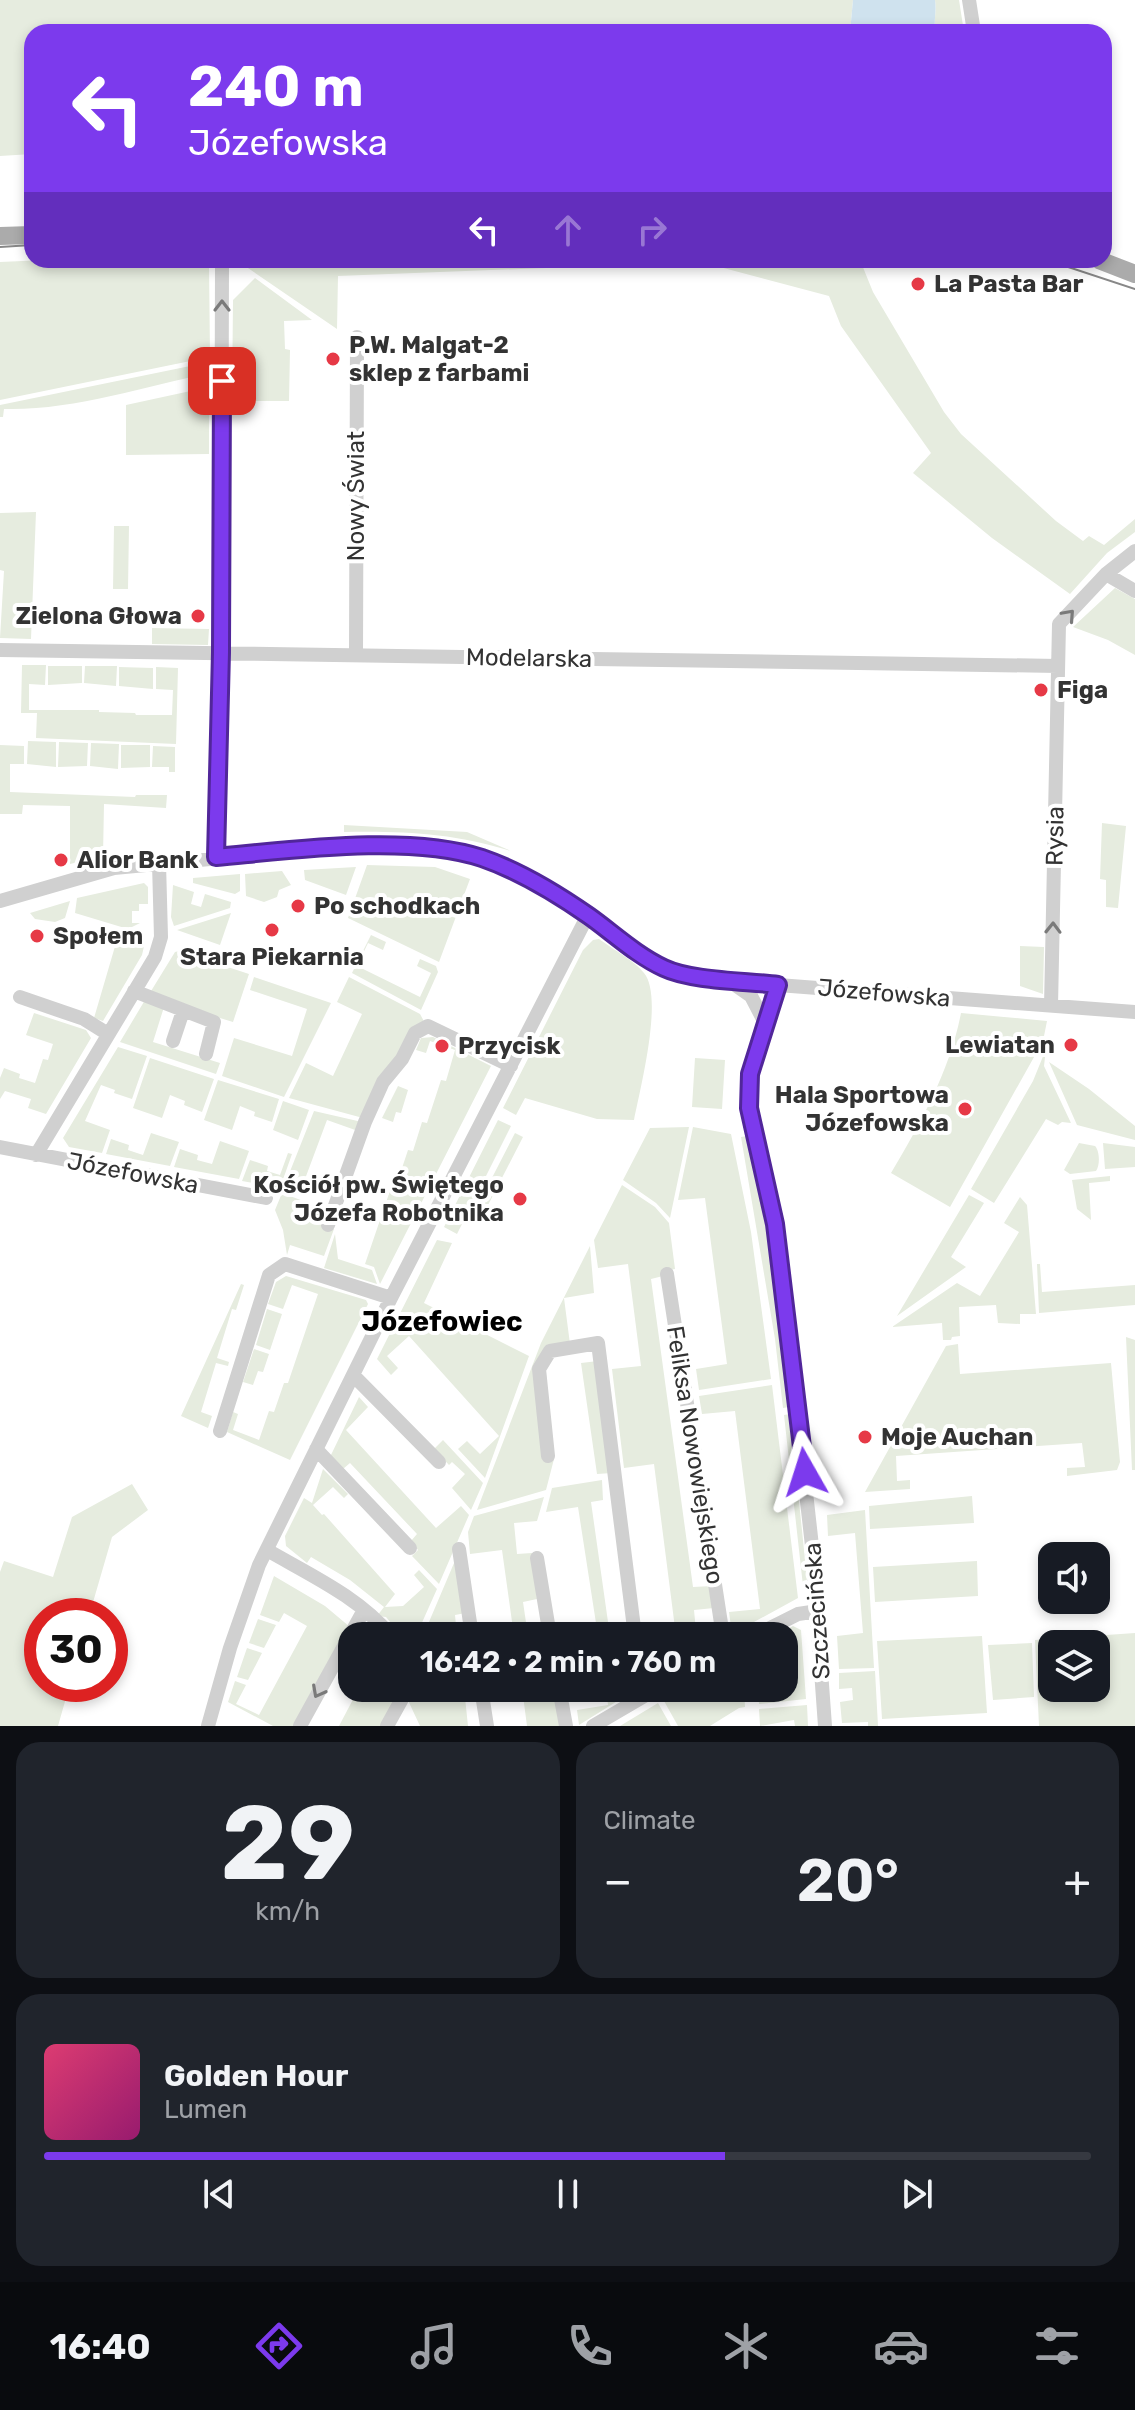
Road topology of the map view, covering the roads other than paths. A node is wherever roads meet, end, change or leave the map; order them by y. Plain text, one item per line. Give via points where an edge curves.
1 (969, 0) edge
2 (973, 24) edge
3 (24, 235) edge
4 (0, 236) edge
5 (1112, 265) edge
6 (222, 268) edge
7 (1135, 274) edge
8 (357, 337) dead end
9 (1135, 551) edge
10 (1106, 574) junction
11 (1135, 591) edge
12 (0, 650) edge
13 (221, 652) junction
14 (356, 655) junction
15 (1058, 666) junction
16 (216, 857) junction
17 (159, 863) junction
18 (0, 901) edge
19 (588, 915) junction
20 (728, 979) junction
21 (778, 985) junction
22 (134, 991) junction
23 (20, 997) dead end
24 (1051, 1006) junction
25 (183, 1011) junction
26 (1135, 1012) edge
27 (765, 1023) junction
28 (108, 1034) junction
29 (173, 1041) dead end
30 (206, 1054) dead end
31 (511, 1066) junction
32 (0, 1147) edge
33 (36, 1155) junction
34 (266, 1198) dead end
35 (328, 1225) dead end
36 (667, 1274) dead end
37 (391, 1298) junction
38 (353, 1375) junction
39 (220, 1431) dead end
40 (316, 1449) junction
41 (548, 1456) dead end
42 (439, 1462) dead end
43 (410, 1548) dead end
44 (459, 1549) dead end
45 (267, 1550) junction
46 (537, 1558) dead end
47 (364, 1610) junction
48 (818, 1611) junction
49 (376, 1622) edge
50 (470, 1622) edge
51 (548, 1622) edge
52 (633, 1622) edge
53 (721, 1622) edge
54 (782, 1622) edge
55 (400, 1702) edge
56 (483, 1702) edge
57 (562, 1702) edge
58 (628, 1702) edge
59 (208, 1726) edge
60 (300, 1726) edge
61 (387, 1726) edge
62 (487, 1726) edge
63 (566, 1726) edge
64 (593, 1726) edge
65 (825, 1726) edge

1 - 2 street
3 - 4 main road
5 - 7 main road
13 -> 6 street
8 - 14 street, Nowy Świat
9 - 10 street, Rysia
10 - 11 street
15 -> 10 street, Rysia via 1059,624
12 - 13 street, Modelarska
13 - 14 street, Modelarska
13 - 16 street
14 - 15 street, Modelarska
24 -> 15 street, Rysia
16 - 17 street, Józefowska
16 - 19 street, Józefowska via 340,847 449,851 518,874
17 - 18 street, Józefowska via 114,868
17 - 22 street via 161,937
19 - 20 street, Józefowska via 666,969
19 - 31 street
20 - 21 street, Józefowska
20 - 27 street via 751,996
21 - 24 street, Józefowska
21 - 27 street, Szczecińska
22 - 25 street
22 - 28 street
23 - 28 street via 91,1022
24 - 26 street, Józefowska
25 - 29 street
25 - 30 street via 216,1024
27 - 48 street, Szczecińska via 750,1074 749,1108 780,1260
28 - 33 street
31 - 35 street via 428,1026 415,1033 383,1082
31 - 37 street
32 - 33 street, Józefowska
33 - 34 street, Józefowska
36 - 53 street, Feliksa Nowowiejskiego
37 - 38 street
37 - 39 street via 285,1264 269,1275
38 - 40 street
38 - 42 street
40 - 43 street
40 - 45 street
41 - 52 street via 542,1361 550,1351 598,1343
44 - 50 street
45 - 47 street
45 - 59 street
46 - 51 street
47 - 49 street
47 -> 60 street
48 - 54 street
48 - 65 street, Szczecińska
55 - 61 street
56 - 62 street
57 - 63 street
58 - 64 street

